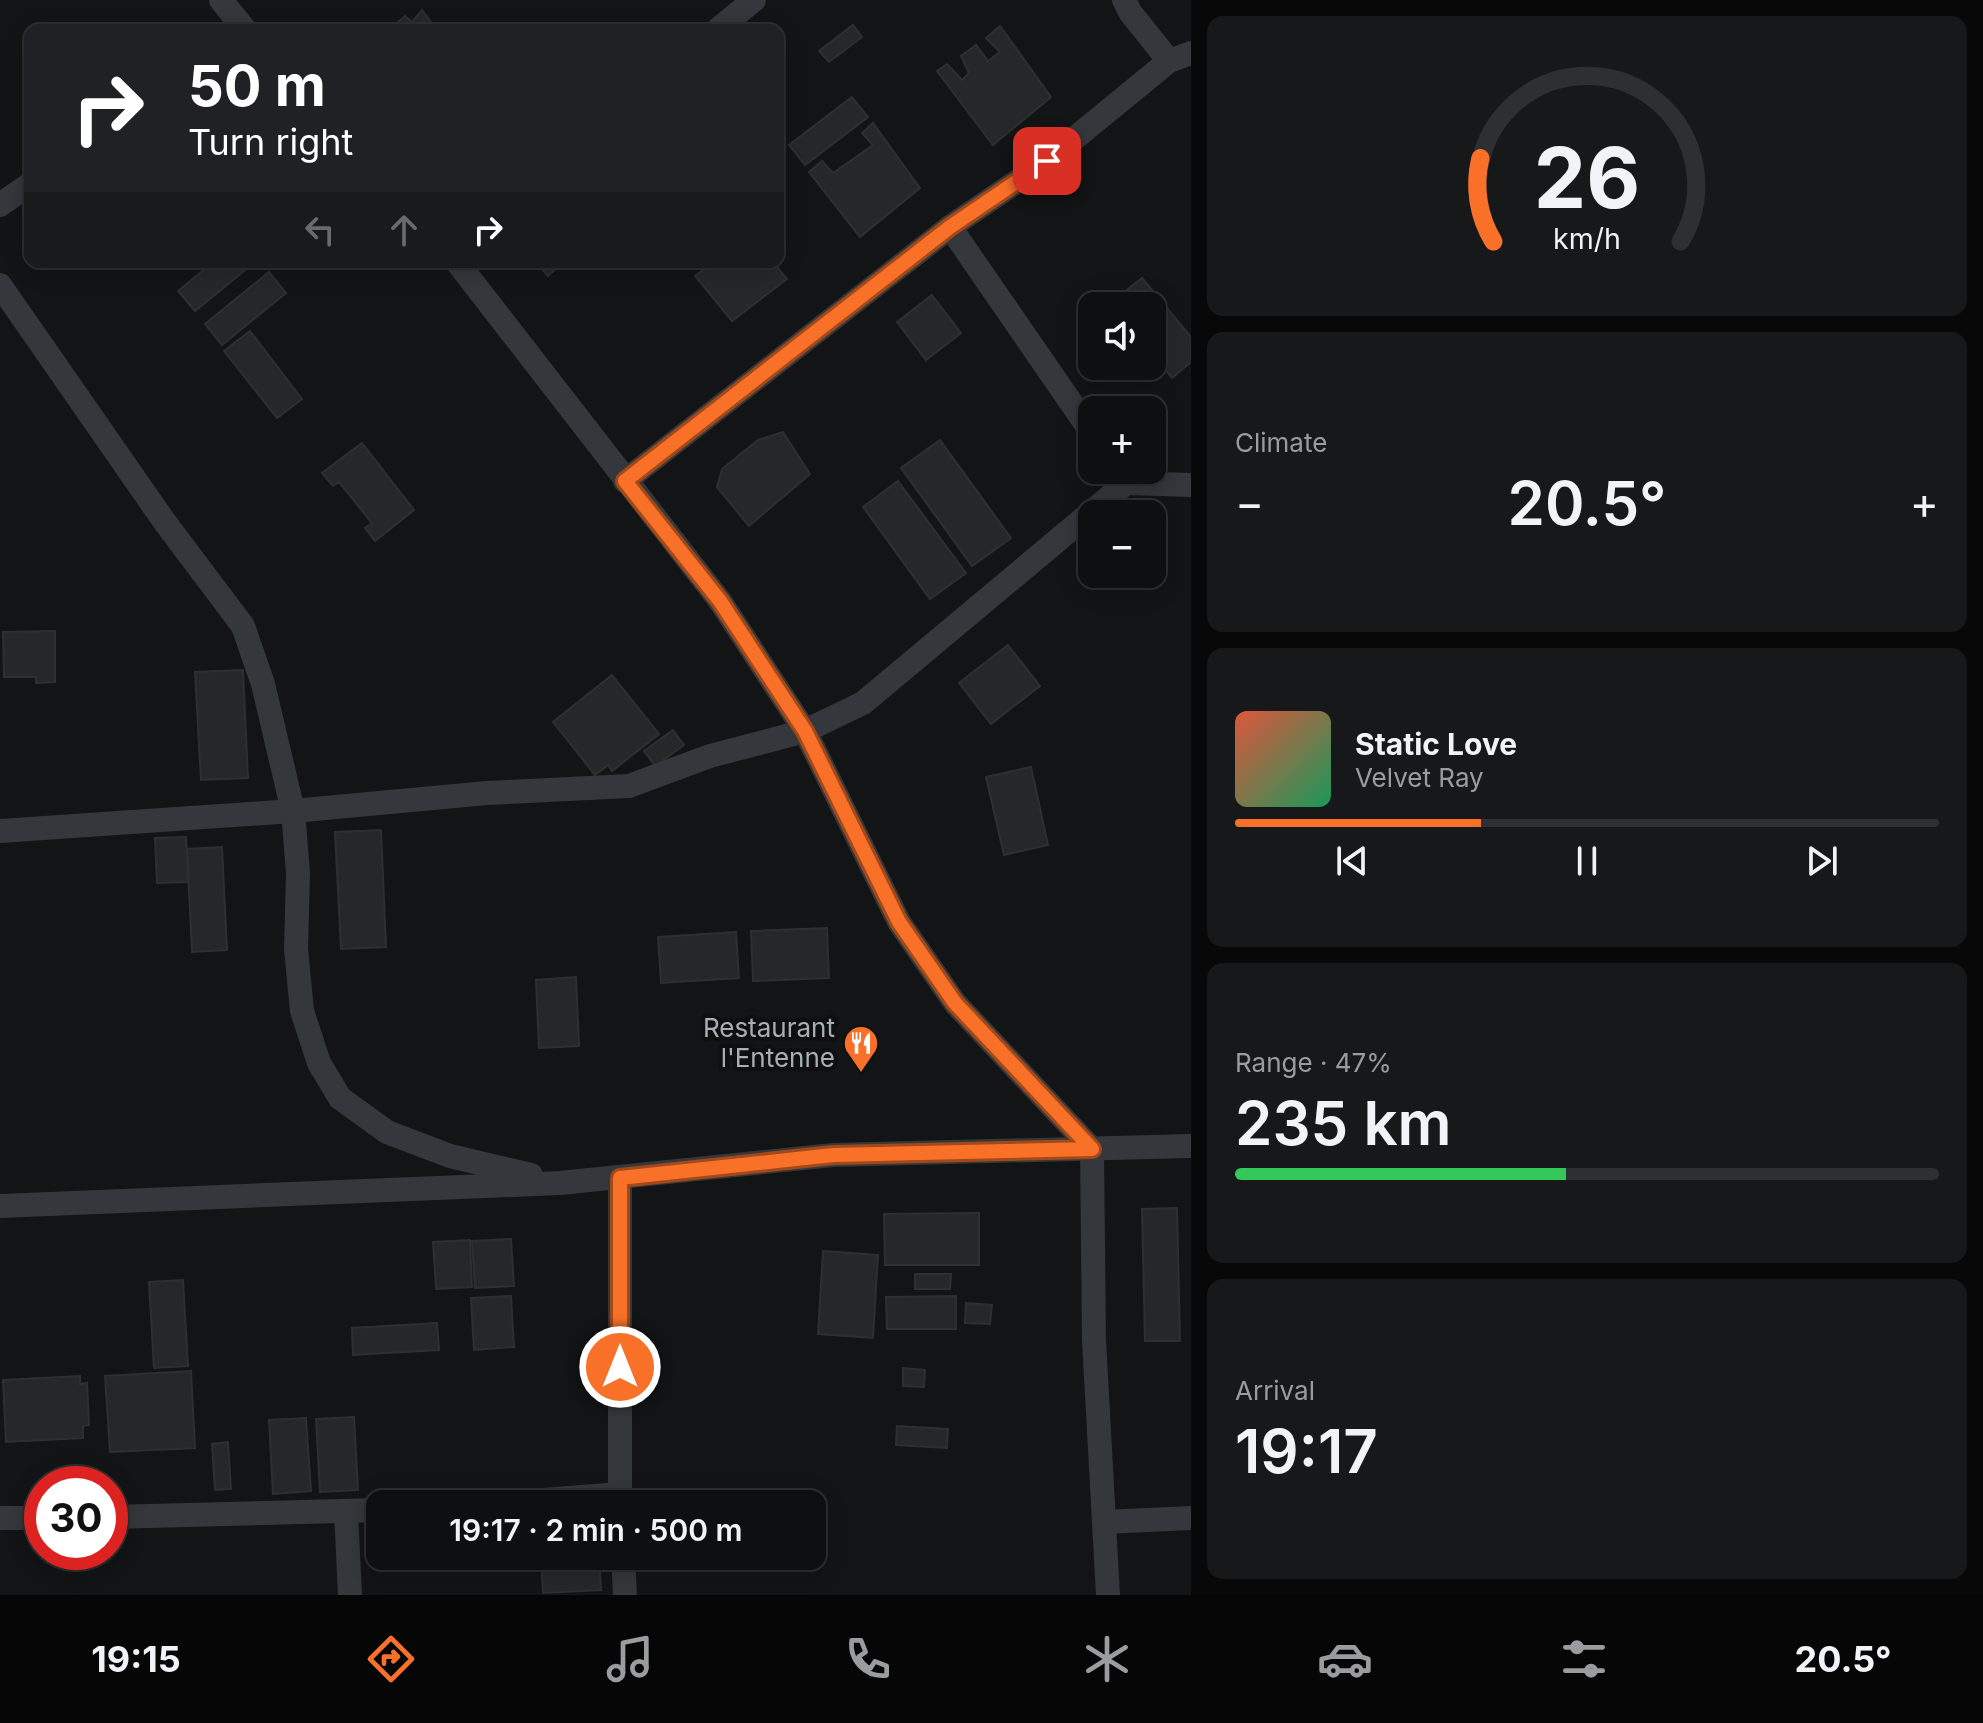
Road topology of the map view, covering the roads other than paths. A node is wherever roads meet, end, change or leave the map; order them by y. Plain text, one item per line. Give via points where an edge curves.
1 (754, 0) edge
2 (1124, 0) edge
3 (724, 24) edge
4 (1180, 57) edge
5 (24, 188) edge
6 (0, 205) edge
7 (950, 227) junction
8 (462, 268) edge
9 (0, 285) edge
10 (1078, 413) edge
11 (625, 481) junction
12 (1166, 482) edge
13 (1114, 484) edge
14 (1191, 485) edge
15 (805, 731) junction
16 (293, 811) junction
17 (0, 831) edge
18 (1191, 1146) edge
19 (1092, 1149) junction
20 (620, 1178) junction
21 (560, 1183) junction
22 (0, 1206) edge
23 (620, 1490) edge
24 (366, 1510) edge
25 (346, 1511) junction
26 (128, 1517) edge
27 (0, 1518) edge
28 (24, 1518) edge
29 (1191, 1518) edge
30 (1104, 1522) junction
31 (624, 1570) edge
32 (350, 1595) edge
33 (625, 1595) edge
34 (1108, 1595) edge

1 - 3 street
2 - 4 street via 1130,12
4 - 7 street via 1047,161
5 - 6 street
7 - 10 street
7 - 11 street
8 - 11 street
9 - 16 street via 243,626 263,684
11 - 15 street via 720,601
12 - 14 street
13 - 15 street via 863,703
15 - 16 street via 710,756 629,786
15 - 19 street via 899,922 955,1003
16 - 17 street
16 - 21 street via 302,1011 319,1063 340,1098 387,1132 450,1156
18 - 19 street
19 - 20 street via 833,1155
19 - 30 street via 1094,1340
20 - 21 street
20 - 23 street
21 - 22 street
24 - 25 street
25 - 26 street
25 - 32 street
27 - 28 street
29 - 30 street
30 - 34 street
31 - 33 street

